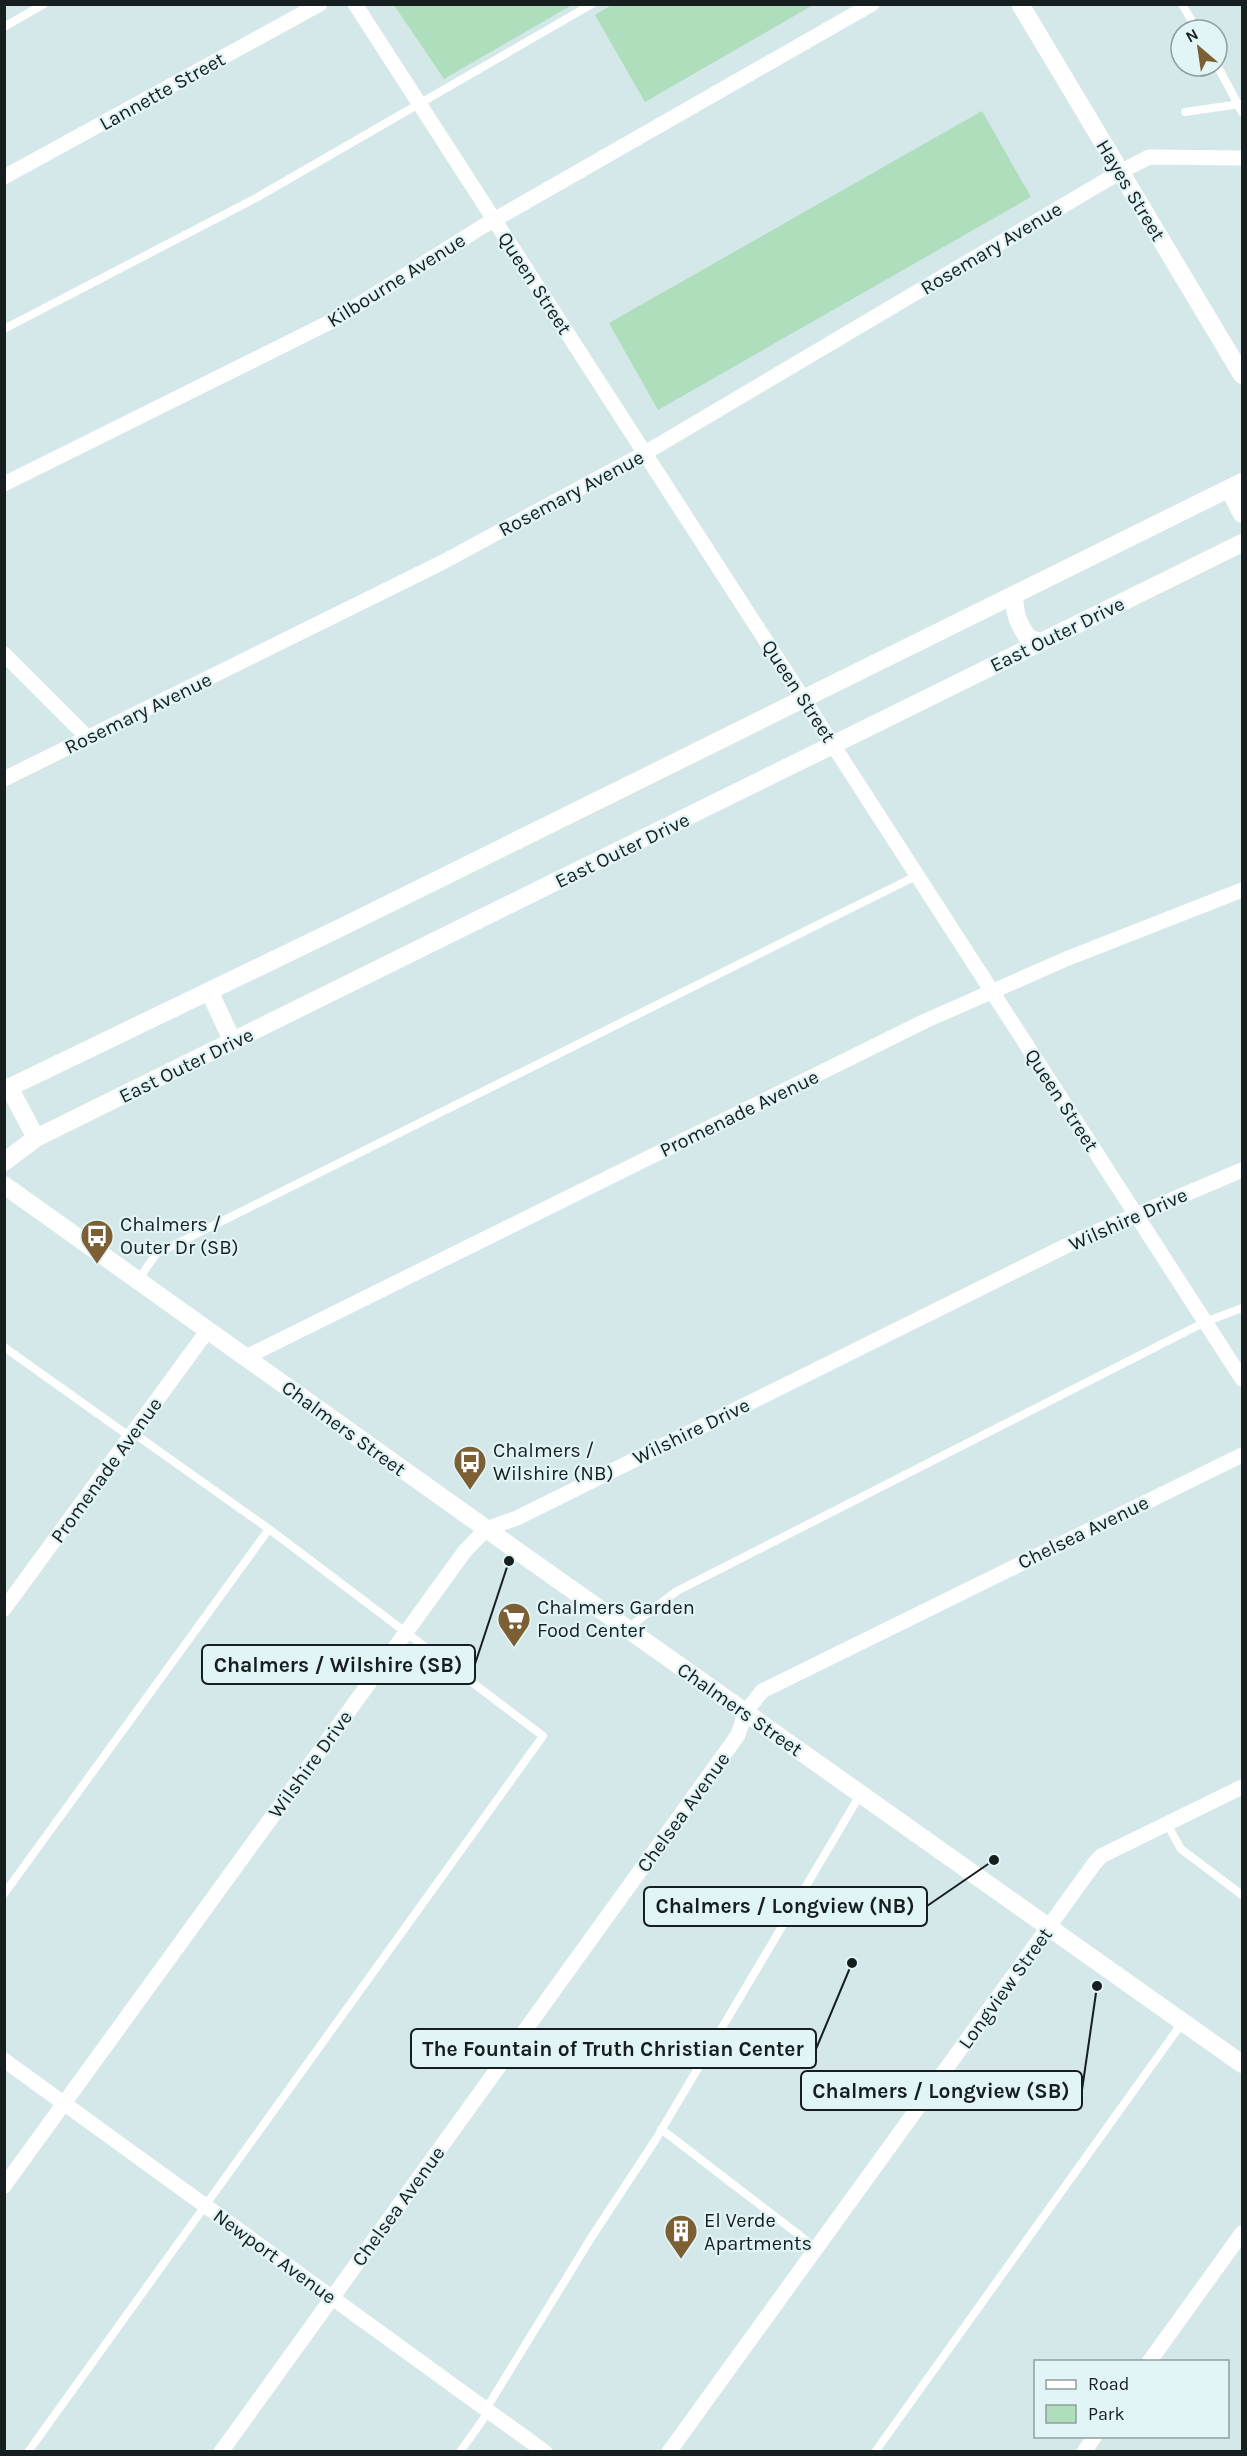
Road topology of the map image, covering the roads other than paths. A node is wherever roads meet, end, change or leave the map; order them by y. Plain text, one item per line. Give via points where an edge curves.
1 (44, 4) edge
2 (320, 4) edge
3 (355, 4) edge
4 (592, 4) edge
5 (872, 4) edge
6 (1020, 4) edge
7 (1182, 4) edge
8 (1190, 18) edge
9 (4, 27) edge
10 (1224, 78) edge
11 (419, 103) junction
12 (1241, 108) edge
13 (1185, 112) dead end
14 (1242, 158) edge
15 (1120, 172) junction
16 (4, 177) edge
17 (495, 221) junction
18 (4, 329) edge
19 (1242, 375) edge
20 (645, 453) junction
21 (4, 484) edge
22 (1236, 485) edge
23 (1242, 514) edge
24 (1242, 543) edge
25 (1014, 595) junction
26 (1041, 642) junction
27 (4, 654) edge
28 (803, 697) junction
29 (88, 738) junction
30 (834, 746) junction
31 (4, 779) edge
32 (918, 875) junction
33 (1242, 890) edge
34 (209, 992) junction
35 (992, 992) junction
36 (233, 1042) junction
37 (7, 1088) edge
38 (36, 1138) junction
39 (4, 1162) edge
40 (1242, 1170) edge
41 (4, 1185) edge
42 (1136, 1214) junction
43 (138, 1280) junction
44 (1242, 1308) edge
45 (1205, 1322) junction
46 (208, 1330) junction
47 (4, 1347) edge
48 (246, 1357) junction
49 (1242, 1379) edge
50 (130, 1434) junction
51 (1242, 1455) edge
52 (269, 1529) junction
53 (486, 1529) junction
54 (4, 1609) edge
55 (627, 1629) junction
56 (405, 1633) junction
57 (745, 1713) junction
58 (1242, 1787) edge
59 (860, 1795) junction
60 (1167, 1824) junction
61 (4, 1893) edge
62 (1242, 1895) edge
63 (1048, 1928) junction
64 (1182, 2023) junction
65 (4, 2060) edge
66 (1242, 2064) edge
67 (64, 2103) junction
68 (661, 2129) junction
69 (4, 2186) edge
70 (206, 2206) junction
71 (1242, 2233) edge
72 (816, 2248) junction
73 (331, 2297) junction
74 (1150, 2360) edge
75 (488, 2410) junction
76 (1094, 2438) edge
77 (28, 2451) edge
78 (221, 2451) edge
79 (460, 2451) edge
80 (545, 2451) edge
81 (669, 2451) edge
82 (875, 2451) edge
83 (1084, 2451) edge

1 - 9 lane
2 - 16 street, Lannette Street
3 - 11 street, Queen Street
4 - 11 lane
5 - 17 street, Kilbourne Avenue
6 - 15 street, Hayes Street
7 - 8 lane
10 - 12 lane
11 - 17 street, Queen Street
11 - 18 lane via 256,198
12 - 13 lane
14 - 15 street, Rosemary Avenue via 1149,157
15 - 19 street, Hayes Street
15 - 20 street, Rosemary Avenue
17 - 20 street, Queen Street
17 - 21 street, Kilbourne Avenue via 336,319
20 - 28 street, Queen Street
20 - 29 street, Rosemary Avenue via 443,562
22 - 23 street
22 - 25 street
24 - 26 street, East Outer Drive
25 - 26 street via 1015,617 1028,638
25 - 28 street
26 - 30 street, East Outer Drive
27 - 29 street
28 - 30 street, Queen Street
28 - 34 street
29 - 31 street, Rosemary Avenue
30 - 32 street, Queen Street
30 - 36 street, East Outer Drive
32 - 35 street, Queen Street
32 - 43 lane via 156,1254
33 - 35 street, Promenade Avenue
34 - 36 street
34 - 37 street
35 - 42 street, Queen Street
35 - 48 street, Promenade Avenue
36 - 38 street, East Outer Drive
37 - 38 street
38 - 39 street, East Outer Drive
40 - 42 street, Wilshire Drive
41 - 43 street, Chalmers Street
42 - 45 street, Queen Street
42 - 53 street, Wilshire Drive via 517,1518
43 - 46 street, Chalmers Street
44 - 45 lane
45 - 49 street, Queen Street
45 - 55 lane via 677,1591
46 - 48 street, Chalmers Street
46 - 50 street, Promenade Avenue
47 - 50 lane
48 - 53 street, Chalmers Street
50 - 52 lane
50 - 54 street, Promenade Avenue
51 - 57 street, Chelsea Avenue via 762,1691
52 - 56 lane
52 - 61 lane
53 - 55 street, Chalmers Street
53 - 56 street, Wilshire Drive via 465,1551
55 - 57 street, Chalmers Street
56 - 67 street, Wilshire Drive
56 - 70 lane via 543,1736
57 - 59 street, Chalmers Street
57 - 73 street, Chelsea Avenue via 738,1735
58 - 60 street, Longview Street
59 - 63 street, Chalmers Street
59 - 68 lane
60 - 62 lane via 1181,1850
60 - 63 street, Longview Street via 1101,1856
63 - 64 street, Chalmers Street
63 - 72 street, Longview Street
64 - 66 street, Chalmers Street
64 - 82 lane
65 - 67 street, Newport Avenue
67 - 69 street, Wilshire Drive
67 - 70 street, Newport Avenue
68 - 72 lane
68 - 75 lane
70 - 73 street, Newport Avenue
70 - 77 lane
71 - 74 street
72 - 81 street, Longview Street
73 - 75 street, Newport Avenue
73 - 78 street, Chelsea Avenue
75 - 79 lane
75 - 80 street, Newport Avenue
76 - 83 street

